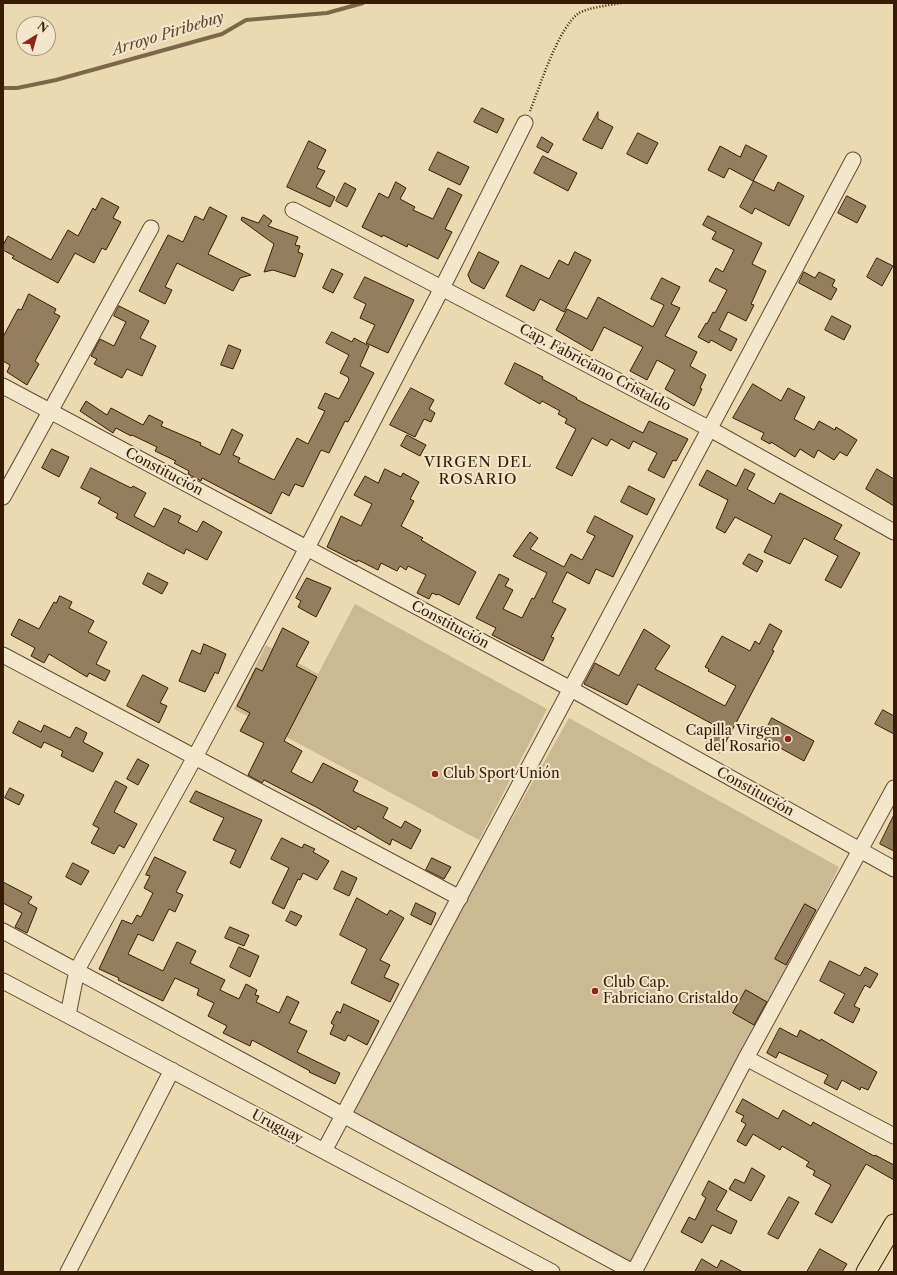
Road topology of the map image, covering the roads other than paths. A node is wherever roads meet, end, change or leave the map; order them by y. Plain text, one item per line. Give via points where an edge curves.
1 (525, 123) road end
2 (853, 160) dead end
3 (293, 210) dead end
4 (150, 228) dead end
5 (442, 288) junction
6 (3, 386) edge
7 (51, 411) junction
8 (710, 429) junction
9 (3, 497) edge
10 (894, 532) edge
11 (307, 548) junction
12 (3, 655) edge
13 (571, 689) junction
14 (195, 757) junction
15 (894, 788) edge
16 (860, 850) junction
17 (894, 869) edge
18 (460, 898) junction
19 (3, 931) edge
20 (77, 970) junction
21 (3, 981) edge
22 (68, 1015) junction
23 (746, 1058) junction
24 (172, 1070) junction
25 (344, 1115) junction
26 (894, 1136) edge
27 (324, 1151) junction
28 (894, 1224) edge
29 (68, 1272) edge
30 (552, 1272) edge
31 (633, 1272) edge
32 (866, 1272) edge

1 - 5 street
2 - 8 street
3 - 5 street, Cap. Fabriciano Cristaldo
4 - 7 street
5 - 8 street, Cap. Fabriciano Cristaldo
5 - 11 street
6 - 7 street, Constitución
7 - 9 street
7 - 11 street, Constitución
8 - 10 street, Cap. Fabriciano Cristaldo
8 - 13 street
11 - 13 street, Constitución
11 - 14 street
12 - 14 street
13 - 16 street, Constitución
13 - 18 street
14 - 18 street
14 - 20 street
15 - 16 street
16 - 17 street, Constitución
16 - 23 street
18 - 25 street
19 - 20 street
20 - 22 street
20 - 25 street
21 - 22 street, Uruguay
22 - 24 street, Uruguay
23 - 26 street
23 - 31 street
24 - 27 street, Uruguay
24 - 29 street
25 - 27 street
25 - 31 street
27 - 30 street, Uruguay
28 - 32 main road

